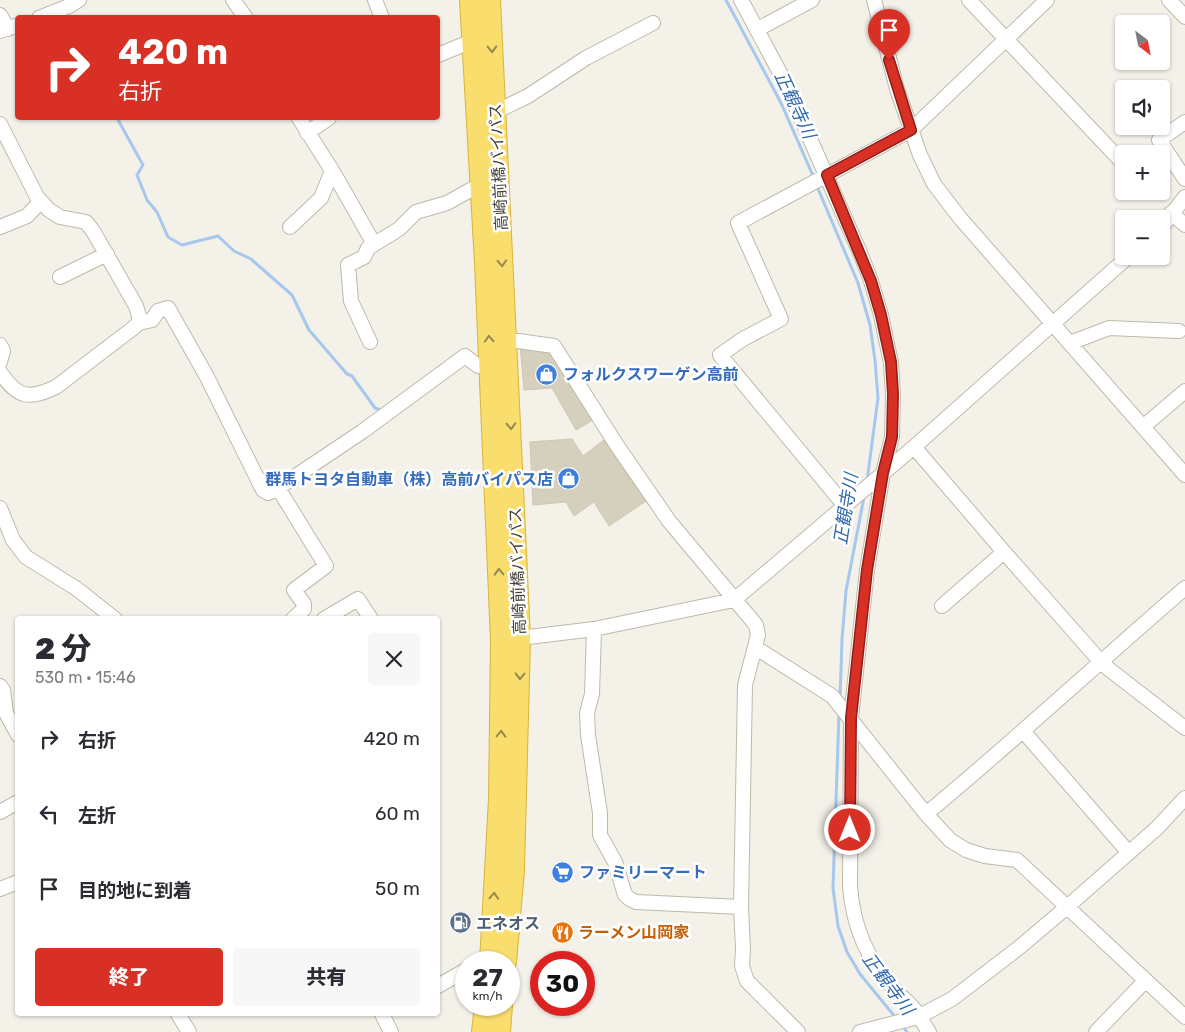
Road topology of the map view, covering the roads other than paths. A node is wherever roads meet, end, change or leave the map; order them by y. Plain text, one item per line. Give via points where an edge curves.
1 (79, 0) edge
2 (233, 0) edge
3 (375, 0) edge
4 (470, 0) edge
5 (490, 0) edge
6 (741, 0) edge
7 (812, 0) edge
8 (874, 0) edge
9 (969, 0) edge
10 (1047, 0) edge
11 (1169, 0) edge
12 (46, 15) edge
13 (244, 15) edge
14 (381, 15) edge
15 (0, 16) edge
16 (1185, 17) edge
17 (653, 23) dead end
18 (9, 29) edge
19 (758, 29) junction
20 (1006, 39) junction
21 (472, 41) junction
22 (440, 54) edge
23 (495, 112) junction
24 (300, 120) edge
25 (327, 120) edge
26 (1185, 122) edge
27 (0, 124) edge
28 (911, 130) junction
29 (307, 133) junction
30 (1115, 154) edge
31 (332, 171) junction
32 (827, 175) junction
33 (1185, 179) edge
34 (481, 184) junction
35 (1185, 197) edge
36 (41, 201) junction
37 (1171, 213) joint
38 (1185, 225) edge
39 (0, 227) edge
40 (290, 227) dead end
41 (374, 244) junction
42 (107, 254) junction
43 (1119, 265) edge
44 (60, 277) dead end
45 (139, 323) junction
46 (1053, 325) junction
47 (1179, 331) dead end
48 (507, 341) junction
49 (370, 342) dead end
50 (1070, 343) junction
51 (0, 345) edge
52 (0, 362) edge
53 (490, 365) junction
54 (0, 372) edge
55 (1185, 391) edge
56 (1144, 426) junction
57 (892, 437) junction
58 (914, 447) junction
59 (902, 457) junction
60 (883, 473) junction
61 (1185, 475) edge
62 (278, 488) junction
63 (845, 506) junction
64 (0, 508) edge
65 (1004, 552) junction
66 (1185, 588) edge
67 (734, 600) junction
68 (942, 606) dead end
69 (111, 616) edge
70 (301, 616) edge
71 (329, 616) edge
72 (369, 616) edge
73 (594, 629) junction
74 (520, 638) junction
75 (756, 648) junction
76 (1100, 661) junction
77 (0, 686) edge
78 (851, 718) junction
79 (1185, 728) edge
80 (15, 730) edge
81 (1023, 731) junction
82 (1185, 798) edge
83 (15, 804) edge
84 (0, 812) edge
85 (926, 814) junction
86 (1129, 853) junction
87 (15, 883) edge
88 (0, 889) edge
89 (1067, 907) junction
90 (740, 908) junction
91 (492, 951) edge
92 (494, 951) edge
93 (455, 976) edge
94 (1145, 981) junction
95 (440, 985) edge
96 (1185, 996) edge
97 (1173, 1005) junction
98 (179, 1016) edge
99 (383, 1016) edge
100 (484, 1016) edge
101 (501, 1016) edge
102 (918, 1017) junction
103 (1185, 1017) edge
104 (189, 1032) edge
105 (392, 1032) edge
106 (482, 1032) edge
107 (500, 1032) edge
108 (798, 1032) edge
109 (860, 1032) edge
110 (929, 1032) edge
111 (1096, 1032) edge

1 - 12 street
2 - 13 street
3 - 14 street
4 - 21 highway, 高崎前橋バイパス
5 -> 23 highway, 高崎前橋バイパス
6 - 19 street
7 - 19 street
8 - 28 street
9 - 20 street
10 - 20 street
11 - 16 street
15 - 18 street
17 - 23 street
19 - 32 street
20 - 28 street
20 - 30 street
21 - 22 street
21 - 34 highway, 高崎前橋バイパス
23 -> 48 highway, 高崎前橋バイパス
24 - 29 street
25 - 29 street
26 - 33 street via 1159,140
27 - 36 street
28 - 32 street
28 - 46 street via 927,170 946,202
29 - 31 street
31 - 40 street via 321,198
31 - 41 street
32 - 57 street via 871,281 881,315 891,362
32 - 63 street via 738,223 781,319 720,355
34 - 41 street via 447,203 416,212 399,229
53 -> 34 highway, 高崎前橋バイパス
35 - 37 street
36 - 39 street via 28,216
36 - 42 street via 60,217 86,222
37 - 38 street
41 - 49 street via 364,257 348,265 351,301
42 - 44 street
42 - 45 street via 136,306
43 - 46 street
45 - 54 street via 56,387 42,393 32,396 21,394
45 - 62 street via 152,320 158,312 168,308 206,375 263,490 268,493
46 - 50 street
46 - 58 street
47 - 50 street via 1109,328
48 - 67 street via 554,346 669,521
48 -> 74 highway, 高崎前橋バイパス
50 - 56 street
51 - 52 street via 3,351
53 - 62 street via 478,366 465,356
91 -> 53 highway, 高崎前橋バイパス via 502,641
55 - 56 street
56 - 61 street
57 - 59 street
57 - 60 street
58 - 59 street
58 - 65 street
59 - 60 street
60 - 63 street
60 - 78 street via 867,570
62 - 70 street via 326,566 294,590 304,604
63 - 67 street
64 - 69 street via 13,540 26,557 77,589
65 - 68 street
65 - 76 street
66 - 76 street
67 - 73 street
67 - 75 street via 756,625
71 - 72 street via 358,599
73 - 74 street
73 - 90 street via 588,735 600,813 600,835 615,862 625,895 636,902
74 -> 92 highway, 高崎前橋バイパス via 514,870
75 - 78 street via 832,696
75 - 90 street via 746,685
76 - 79 street
76 - 81 street
77 - 80 street via 6,713
78 - 85 street
78 - 102 street via 851,906 863,943 880,973
81 - 85 street
81 - 86 street
82 - 86 street
83 - 84 street
85 - 89 street via 950,840 966,850 1017,860
86 - 89 street
87 - 88 street
89 - 94 street
89 - 102 street via 952,999
90 - 108 street via 742,966 747,981
93 - 95 street
94 - 97 street
94 - 111 street
96 - 97 street
97 - 103 street
98 - 104 street
99 - 105 street
100 - 106 highway
101 - 107 highway
102 - 109 street
102 - 110 street

